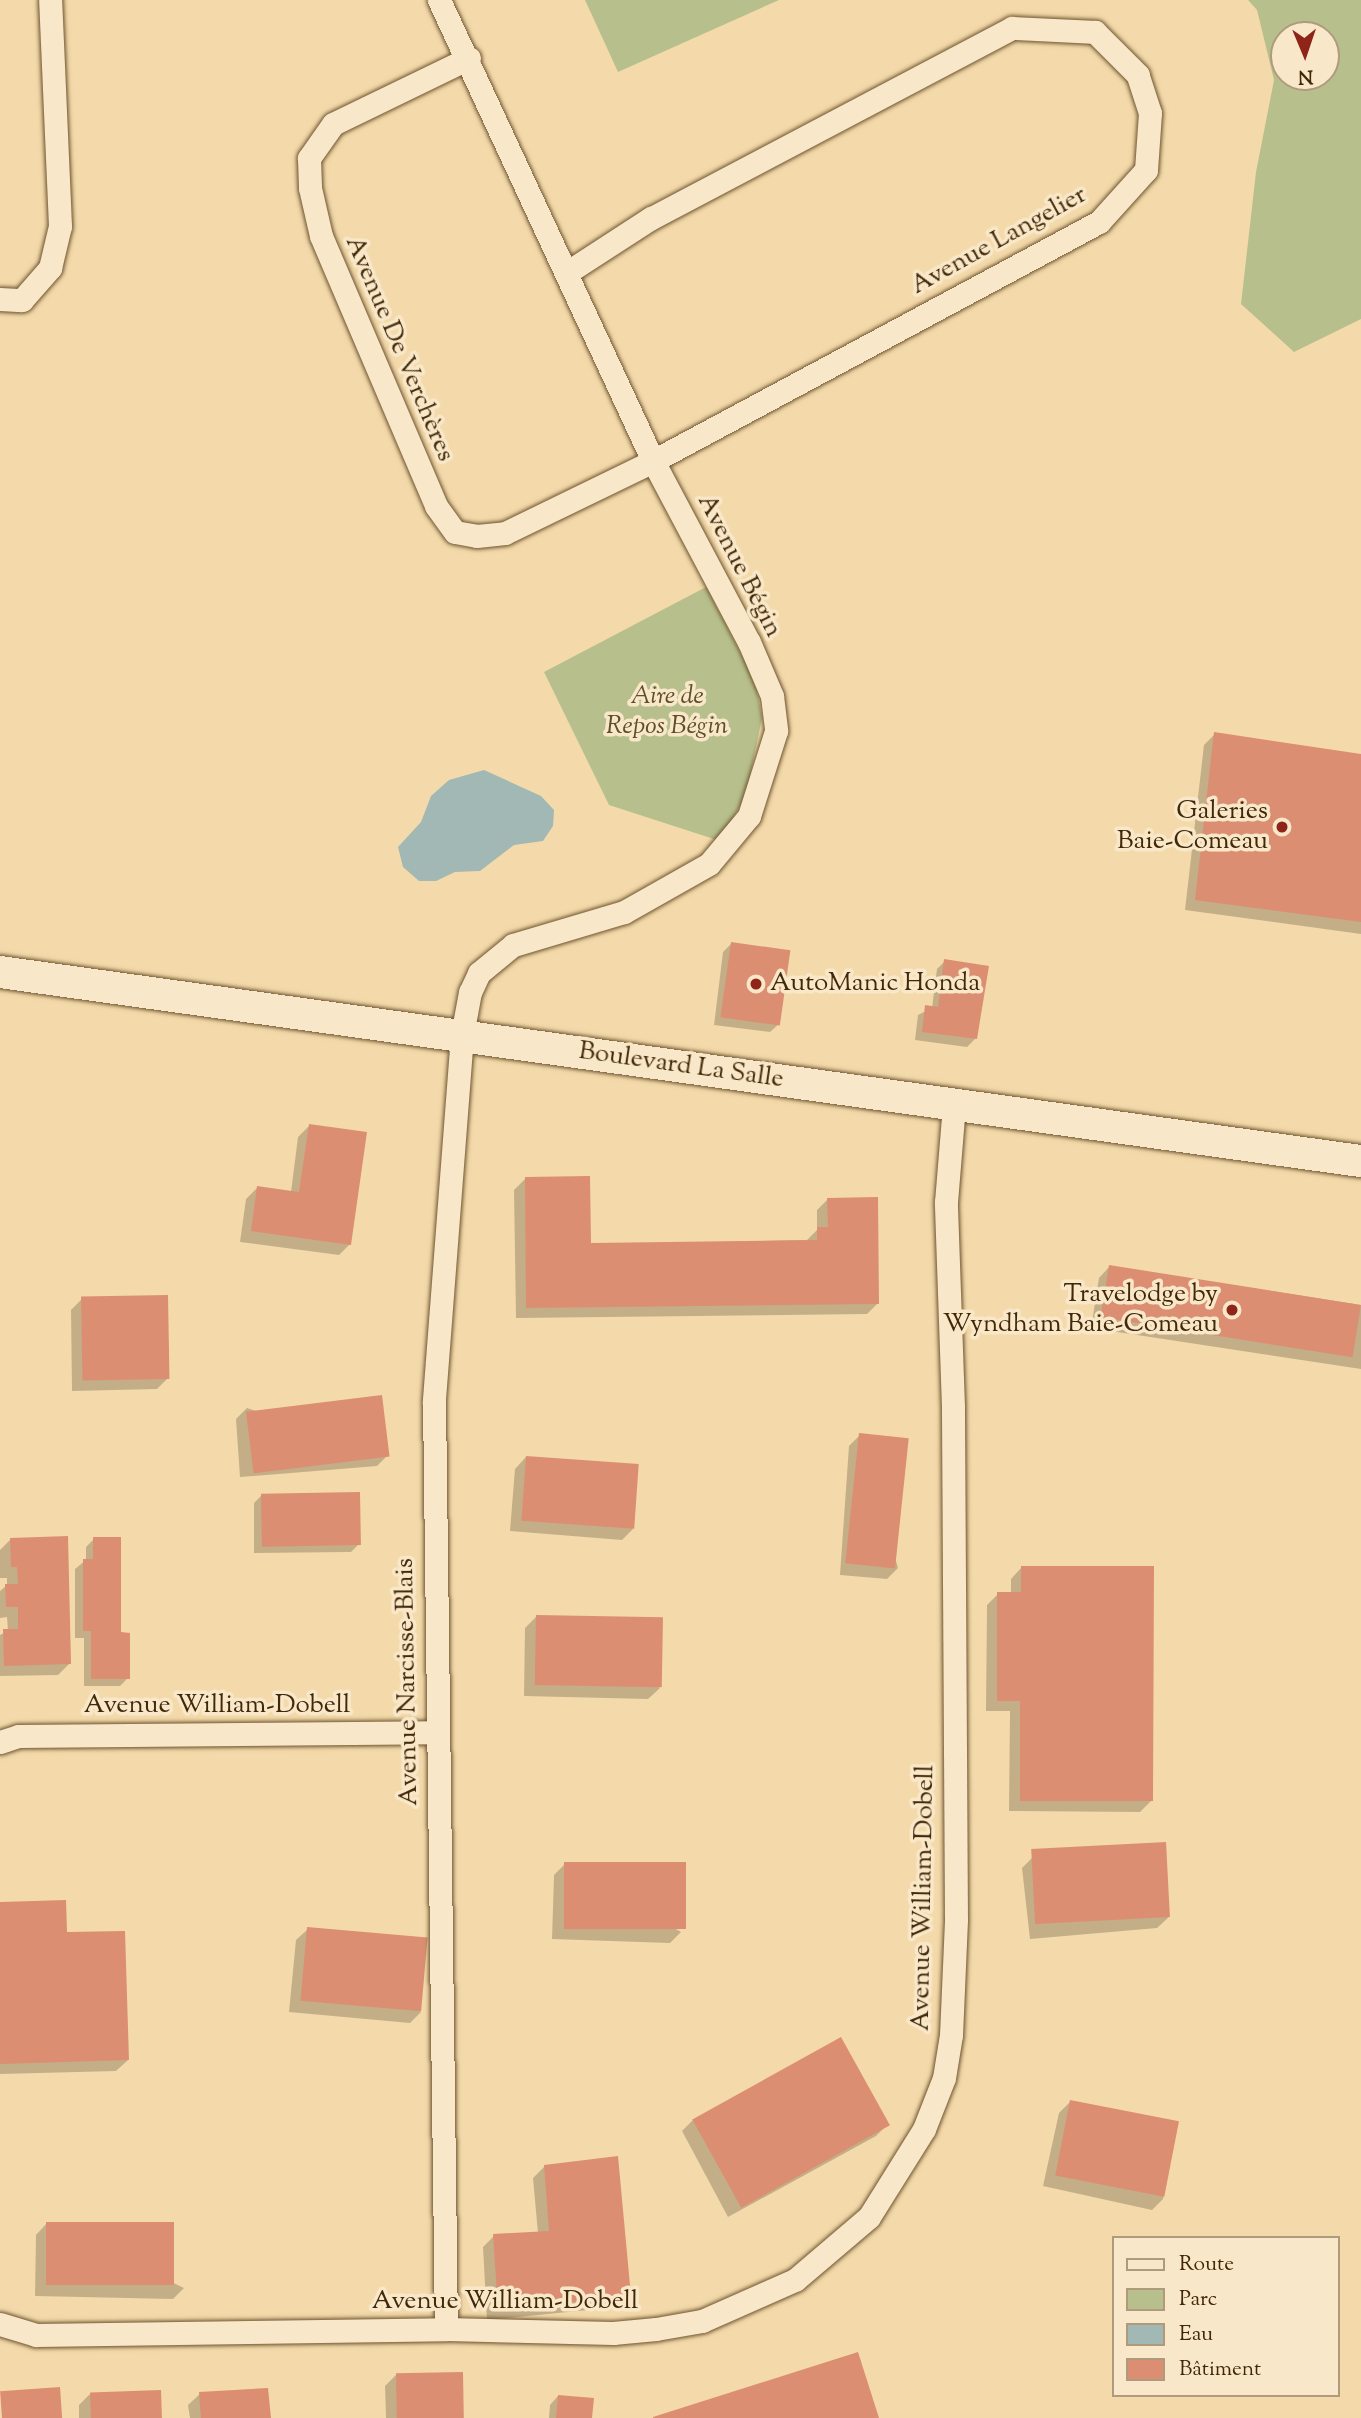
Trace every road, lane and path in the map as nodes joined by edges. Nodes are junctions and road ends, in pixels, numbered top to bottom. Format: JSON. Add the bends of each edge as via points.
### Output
{"nodes":[{"id":1,"x":50,"y":0,"type":"edge"},
{"id":2,"x":439,"y":0,"type":"edge"},
{"id":3,"x":469,"y":58,"type":"junction"},
{"id":4,"x":568,"y":272,"type":"junction"},
{"id":5,"x":0,"y":299,"type":"edge"},
{"id":6,"x":653,"y":461,"type":"junction"},
{"id":7,"x":0,"y":972,"type":"edge"},
{"id":8,"x":462,"y":1035,"type":"junction"},
{"id":9,"x":954,"y":1104,"type":"junction"},
{"id":10,"x":1361,"y":1161,"type":"edge"},
{"id":11,"x":436,"y":1732,"type":"junction"},
{"id":12,"x":0,"y":1742,"type":"edge"},
{"id":13,"x":0,"y":2324,"type":"edge"},
{"id":14,"x":446,"y":2329,"type":"junction"}],
"edges":[{"from":1,"to":5,"type":"street","via":[[60,226],[50,268],[22,300]]},
{"from":2,"to":3,"type":"street","name":"Avenue Bégin"},
{"from":3,"to":4,"type":"street","name":"Avenue Bégin"},
{"from":3,"to":6,"type":"street","name":"Avenue De Verchères","via":[[333,124],[309,158],[310,188],[321,236],[436,506],[455,531],[477,536],[505,533]]},
{"from":4,"to":6,"type":"street","name":"Avenue Bégin"},
{"from":4,"to":6,"type":"street","name":"Avenue Langelier","via":[[651,218],[1012,28],[1095,32],[1138,75],[1150,113],[1146,170],[1099,222]]},
{"from":6,"to":8,"type":"street","name":"Avenue Bégin","via":[[749,642],[772,696],[776,731],[764,778],[749,816],[730,842],[693,877],[624,912],[513,945],[479,973],[470,992]]},
{"from":7,"to":8,"type":"street","name":"Boulevard La Salle"},
{"from":8,"to":9,"type":"street","name":"Boulevard La Salle"},
{"from":8,"to":11,"type":"street","name":"Avenue Narcisse-Blais","via":[[434,1401]]},
{"from":9,"to":10,"type":"street","name":"Boulevard La Salle"},
{"from":9,"to":14,"type":"street","name":"Avenue William-Dobell","via":[[946,1202],[953,1407],[957,1919],[951,2035],[944,2078],[924,2129],[869,2217],[795,2280],[752,2302],[702,2321],[613,2333]]},
{"from":11,"to":12,"type":"street","name":"Avenue William-Dobell","via":[[18,1736]]},
{"from":11,"to":14,"type":"street","name":"Avenue Narcisse-Blais"},
{"from":13,"to":14,"type":"street","name":"Avenue William-Dobell","via":[[36,2335]]}]}
